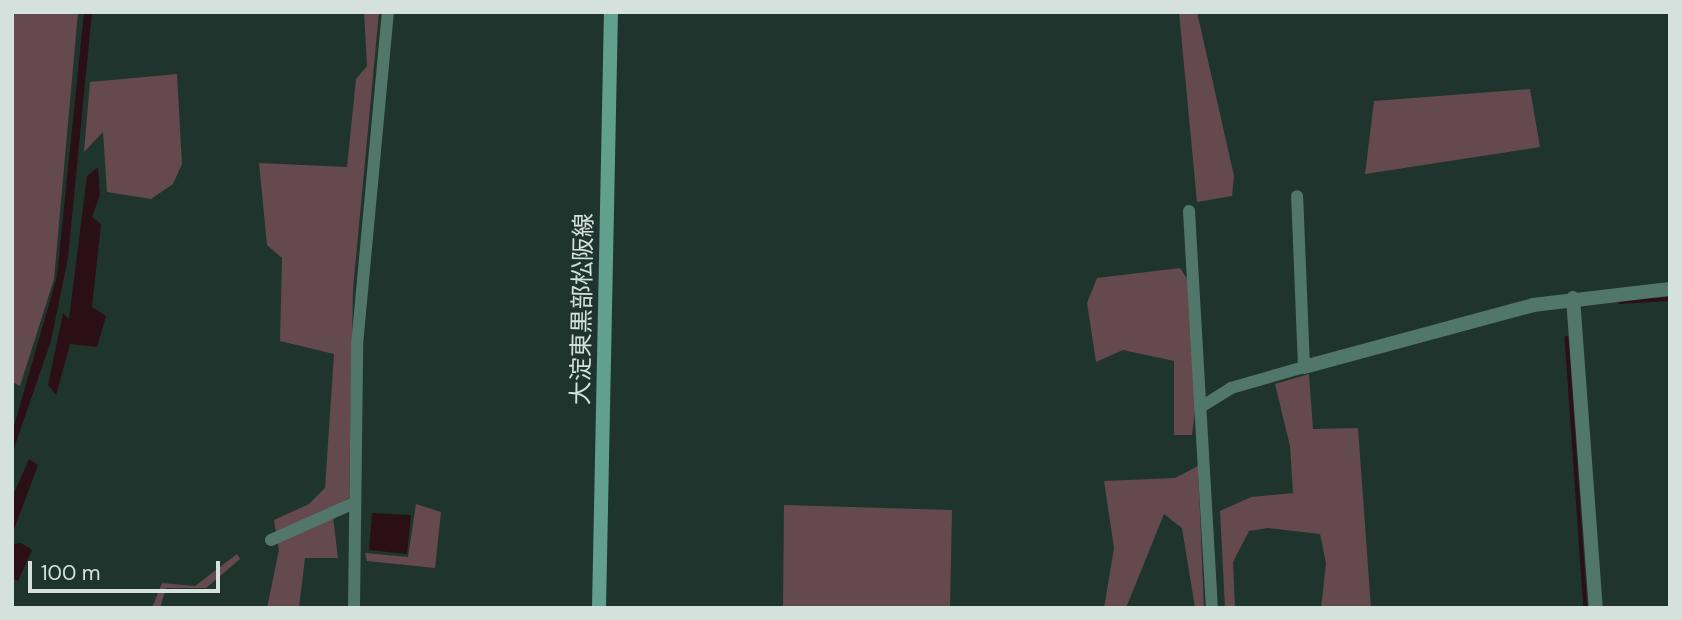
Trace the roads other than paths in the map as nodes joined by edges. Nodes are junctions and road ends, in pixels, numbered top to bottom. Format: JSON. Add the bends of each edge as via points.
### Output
{"nodes":[{"id":1,"x":388,"y":12,"type":"edge"},
{"id":2,"x":611,"y":12,"type":"edge"},
{"id":3,"x":1297,"y":196,"type":"dead end"},
{"id":4,"x":1189,"y":211,"type":"dead end"},
{"id":5,"x":1670,"y":289,"type":"edge"},
{"id":6,"x":1573,"y":298,"type":"junction"},
{"id":7,"x":1304,"y":367,"type":"junction"},
{"id":8,"x":1204,"y":405,"type":"junction"},
{"id":9,"x":354,"y":503,"type":"junction"},
{"id":10,"x":271,"y":540,"type":"dead end"},
{"id":11,"x":354,"y":608,"type":"edge"},
{"id":12,"x":599,"y":608,"type":"edge"},
{"id":13,"x":1212,"y":608,"type":"edge"},
{"id":14,"x":1596,"y":608,"type":"edge"}],
"edges":[{"from":1,"to":9,"type":"street","via":[[365,211]]},
{"from":2,"to":12,"type":"main road","name":"大淀東黒部松阪線"},
{"from":3,"to":7,"type":"street"},
{"from":4,"to":8,"type":"street"},
{"from":5,"to":6,"type":"street"},
{"from":6,"to":7,"type":"street"},
{"from":6,"to":14,"type":"street"},
{"from":7,"to":8,"type":"street","via":[[1231,388]]},
{"from":8,"to":13,"type":"street"},
{"from":9,"to":10,"type":"street"},
{"from":9,"to":11,"type":"street"}]}
